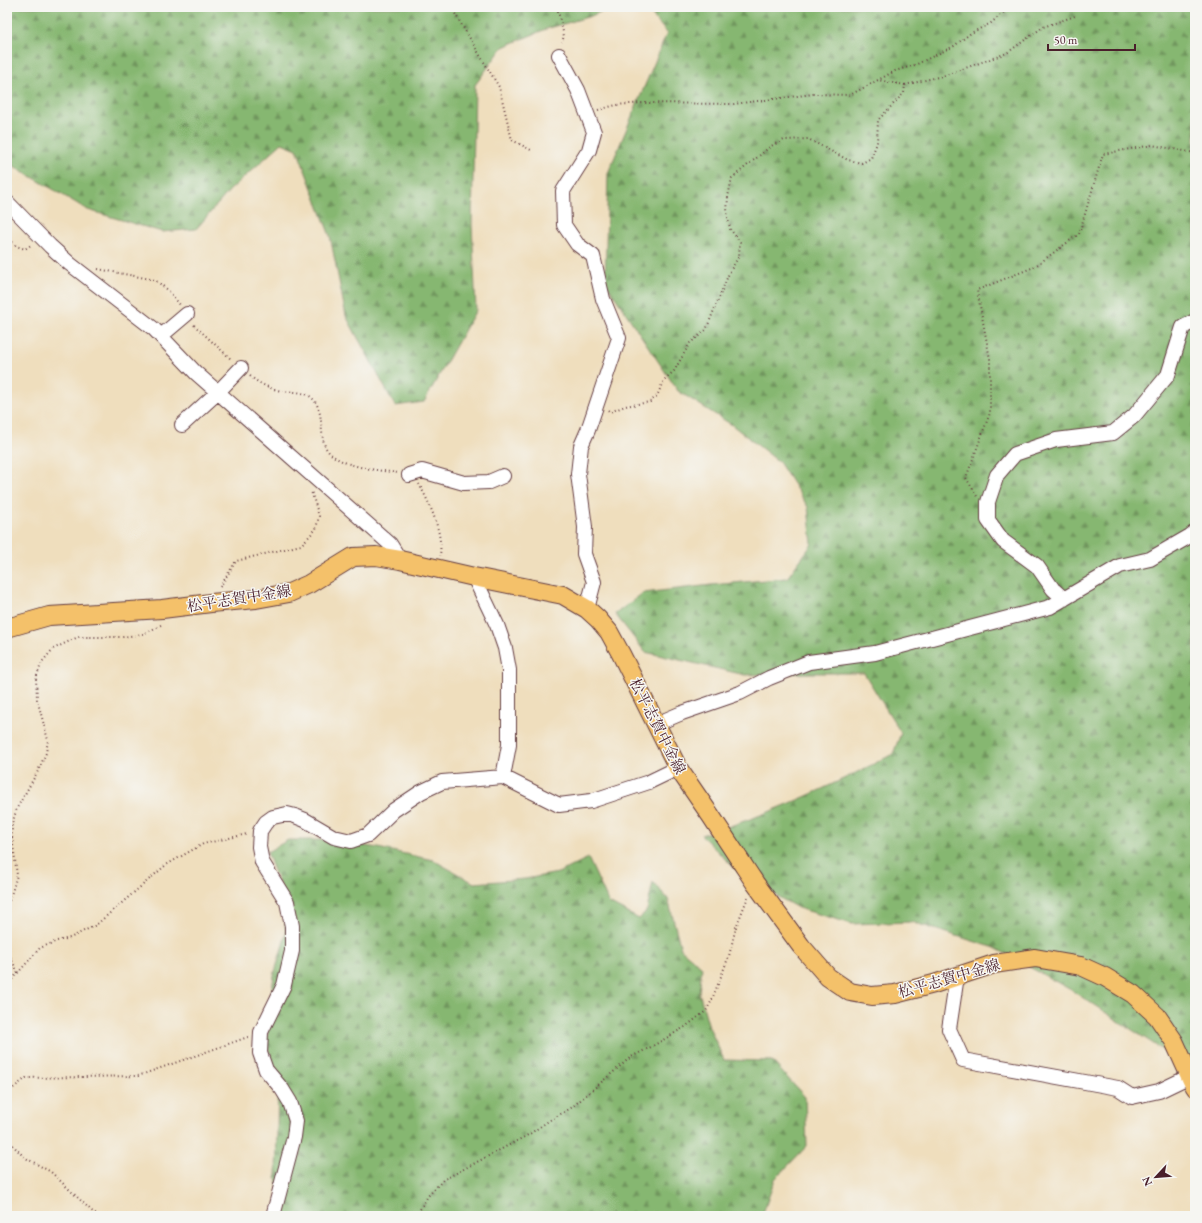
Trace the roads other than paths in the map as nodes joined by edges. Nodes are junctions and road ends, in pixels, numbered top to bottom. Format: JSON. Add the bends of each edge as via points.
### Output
{"nodes":[{"id":1,"x":559,"y":55,"type":"road end"},
{"id":2,"x":7,"y":202,"type":"edge"},
{"id":3,"x":187,"y":314,"type":"road end"},
{"id":4,"x":1195,"y":321,"type":"edge"},
{"id":5,"x":161,"y":336,"type":"junction"},
{"id":6,"x":241,"y":368,"type":"road end"},
{"id":7,"x":218,"y":392,"type":"junction"},
{"id":8,"x":182,"y":425,"type":"dead end"},
{"id":9,"x":409,"y":474,"type":"road end"},
{"id":10,"x":504,"y":476,"type":"dead end"},
{"id":11,"x":1195,"y":532,"type":"edge"},
{"id":12,"x":400,"y":560,"type":"junction"},
{"id":13,"x":474,"y":577,"type":"junction"},
{"id":14,"x":1064,"y":599,"type":"junction"},
{"id":15,"x":587,"y":609,"type":"junction"},
{"id":16,"x":7,"y":628,"type":"edge"},
{"id":17,"x":656,"y":724,"type":"junction"},
{"id":18,"x":678,"y":768,"type":"junction"},
{"id":19,"x":503,"y":777,"type":"junction"},
{"id":20,"x":957,"y":976,"type":"junction"},
{"id":21,"x":1193,"y":1082,"type":"edge"},
{"id":22,"x":273,"y":1216,"type":"edge"}],
"edges":[{"from":1,"to":15,"type":"street","via":[[578,90],[594,132],[589,150],[563,191],[564,225],[577,244],[593,256],[603,300],[619,338],[581,446],[578,474],[585,527],[584,554],[594,582]]},
{"from":2,"to":5,"type":"street","via":[[70,264]]},
{"from":3,"to":5,"type":"street"},
{"from":4,"to":14,"type":"street","via":[[1183,327],[1168,375],[1134,416],[1113,433],[1056,440],[1015,454],[997,475],[988,502],[988,520],[1003,541],[1037,566],[1053,589]]},
{"from":5,"to":7,"type":"street"},
{"from":6,"to":7,"type":"street"},
{"from":7,"to":8,"type":"street"},
{"from":7,"to":12,"type":"street","via":[[390,544]]},
{"from":9,"to":10,"type":"street","via":[[422,471],[464,482],[489,482]]},
{"from":11,"to":14,"type":"street","via":[[1150,559],[1120,566]]},
{"from":12,"to":13,"type":"main road","name":"松平志賀中金線"},
{"from":12,"to":16,"type":"main road","name":"松平志賀中金線","via":[[376,556],[353,557],[289,593],[256,599],[162,609],[50,616]]},
{"from":13,"to":15,"type":"main road","name":"松平志賀中金線","via":[[563,595]]},
{"from":13,"to":19,"type":"street","via":[[497,625],[509,670],[509,745]]},
{"from":14,"to":17,"type":"street","via":[[1050,607],[875,653],[809,662],[740,693]]},
{"from":15,"to":17,"type":"main road","name":"松平志賀中金線","via":[[609,632]]},
{"from":17,"to":18,"type":"main road","name":"松平志賀中金線"},
{"from":18,"to":19,"type":"street","via":[[649,782],[590,801],[559,805]]},
{"from":18,"to":20,"type":"main road","name":"松平志賀中金線","via":[[755,883],[805,951],[828,977],[850,992],[872,996],[895,994]]},
{"from":19,"to":22,"type":"street","via":[[442,782],[394,810],[368,835],[351,841],[334,837],[305,820],[287,814],[273,817],[260,831],[259,847],[262,862],[287,902],[292,933],[292,951],[284,985],[261,1032],[260,1052],[266,1070],[290,1102],[296,1121]]},
{"from":20,"to":21,"type":"main road","name":"松平志賀中金線","via":[[994,964],[1035,958],[1081,966],[1133,994],[1157,1016],[1174,1041]]},
{"from":20,"to":21,"type":"street","via":[[949,1029],[963,1060],[1118,1088],[1132,1098]]}]}
